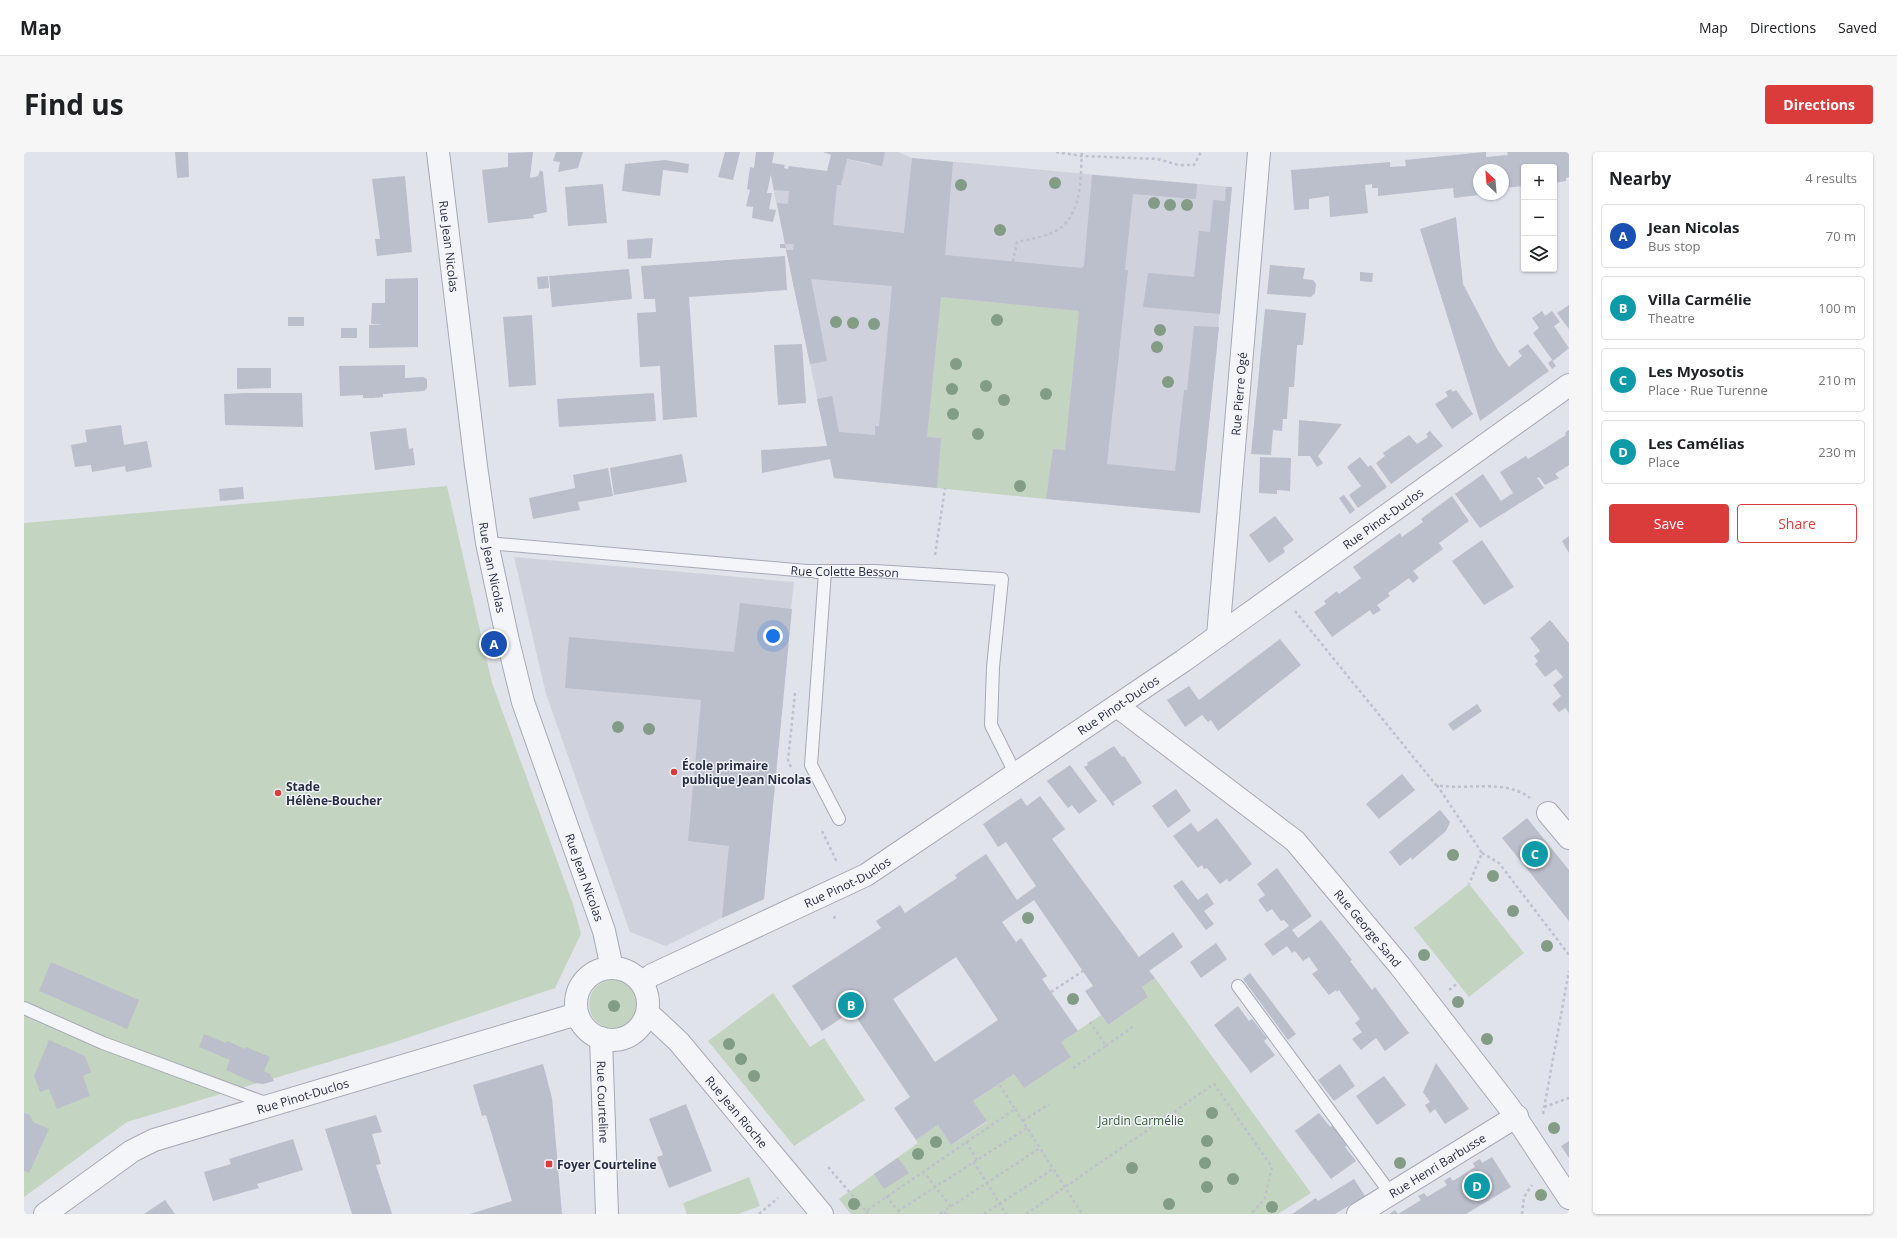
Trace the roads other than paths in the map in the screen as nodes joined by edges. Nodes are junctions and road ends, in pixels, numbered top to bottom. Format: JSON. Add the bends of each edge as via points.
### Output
{"nodes":[{"id":1,"x":438,"y":152,"type":"edge"},
{"id":2,"x":1259,"y":152,"type":"edge"},
{"id":3,"x":1569,"y":386,"type":"edge"},
{"id":4,"x":487,"y":543,"type":"junction"},
{"id":5,"x":807,"y":571,"type":"junction"},
{"id":6,"x":1218,"y":636,"type":"junction"},
{"id":7,"x":1117,"y":706,"type":"junction"},
{"id":8,"x":1016,"y":775,"type":"junction"},
{"id":9,"x":1548,"y":813,"type":"road end"},
{"id":10,"x":839,"y":819,"type":"dead end"},
{"id":11,"x":1569,"y":838,"type":"edge"},
{"id":12,"x":612,"y":968,"type":"junction"},
{"id":13,"x":642,"y":983,"type":"junction"},
{"id":14,"x":1238,"y":986,"type":"dead end"},
{"id":15,"x":24,"y":1008,"type":"edge"},
{"id":16,"x":648,"y":1013,"type":"junction"},
{"id":17,"x":577,"y":1014,"type":"junction"},
{"id":18,"x":600,"y":1038,"type":"junction"},
{"id":19,"x":272,"y":1106,"type":"junction"},
{"id":20,"x":1517,"y":1116,"type":"junction"},
{"id":21,"x":1391,"y":1194,"type":"junction"},
{"id":22,"x":1569,"y":1198,"type":"edge"},
{"id":23,"x":45,"y":1214,"type":"edge"},
{"id":24,"x":607,"y":1214,"type":"edge"},
{"id":25,"x":822,"y":1214,"type":"edge"},
{"id":26,"x":1358,"y":1214,"type":"edge"}],
"edges":[{"from":1,"to":4,"type":"street","name":"Rue Jean Nicolas"},
{"from":2,"to":6,"type":"street","name":"Rue Pierre Ogé"},
{"from":3,"to":6,"type":"street","name":"Rue Pinot-Duclos"},
{"from":4,"to":5,"type":"lane","name":"Rue Colette Besson"},
{"from":4,"to":12,"type":"street","name":"Rue Jean Nicolas","via":[[523,702],[604,931]]},
{"from":5,"to":8,"type":"lane","name":"Rue Colette Besson","via":[[876,571],[1002,579],[993,667],[991,725]]},
{"from":5,"to":10,"type":"lane","via":[[825,572],[811,765]]},
{"from":6,"to":7,"type":"street","name":"Rue Pinot-Duclos"},
{"from":7,"to":8,"type":"street","name":"Rue Pinot-Duclos"},
{"from":7,"to":20,"type":"street","name":"Rue George Sand","via":[[1295,841],[1400,966]]},
{"from":8,"to":13,"type":"street","name":"Rue Pinot-Duclos","via":[[866,875],[652,975]]},
{"from":9,"to":11,"type":"street"},
{"from":12,"to":13,"type":"street","via":[[630,972]]},
{"from":12,"to":17,"type":"street","via":[[594,972],[584,980],[578,990]]},
{"from":13,"to":16,"type":"street","via":[[649,1001]]},
{"from":14,"to":21,"type":"lane"},
{"from":15,"to":19,"type":"lane","via":[[103,1043]]},
{"from":16,"to":18,"type":"street","via":[[634,1033],[624,1039]]},
{"from":16,"to":25,"type":"street","name":"Rue Jean Rioche","via":[[679,1042]]},
{"from":17,"to":18,"type":"street","via":[[582,1025]]},
{"from":17,"to":19,"type":"street","name":"Rue Pinot-Duclos"},
{"from":18,"to":24,"type":"street","name":"Rue Courteline"},
{"from":19,"to":23,"type":"street","name":"Rue Pinot-Duclos","via":[[154,1140],[132,1151]]},
{"from":20,"to":21,"type":"street","name":"Rue Henri Barbusse"},
{"from":20,"to":22,"type":"street","name":"Rue George Sand"},
{"from":21,"to":26,"type":"street","name":"Rue Henri Barbusse"}]}
